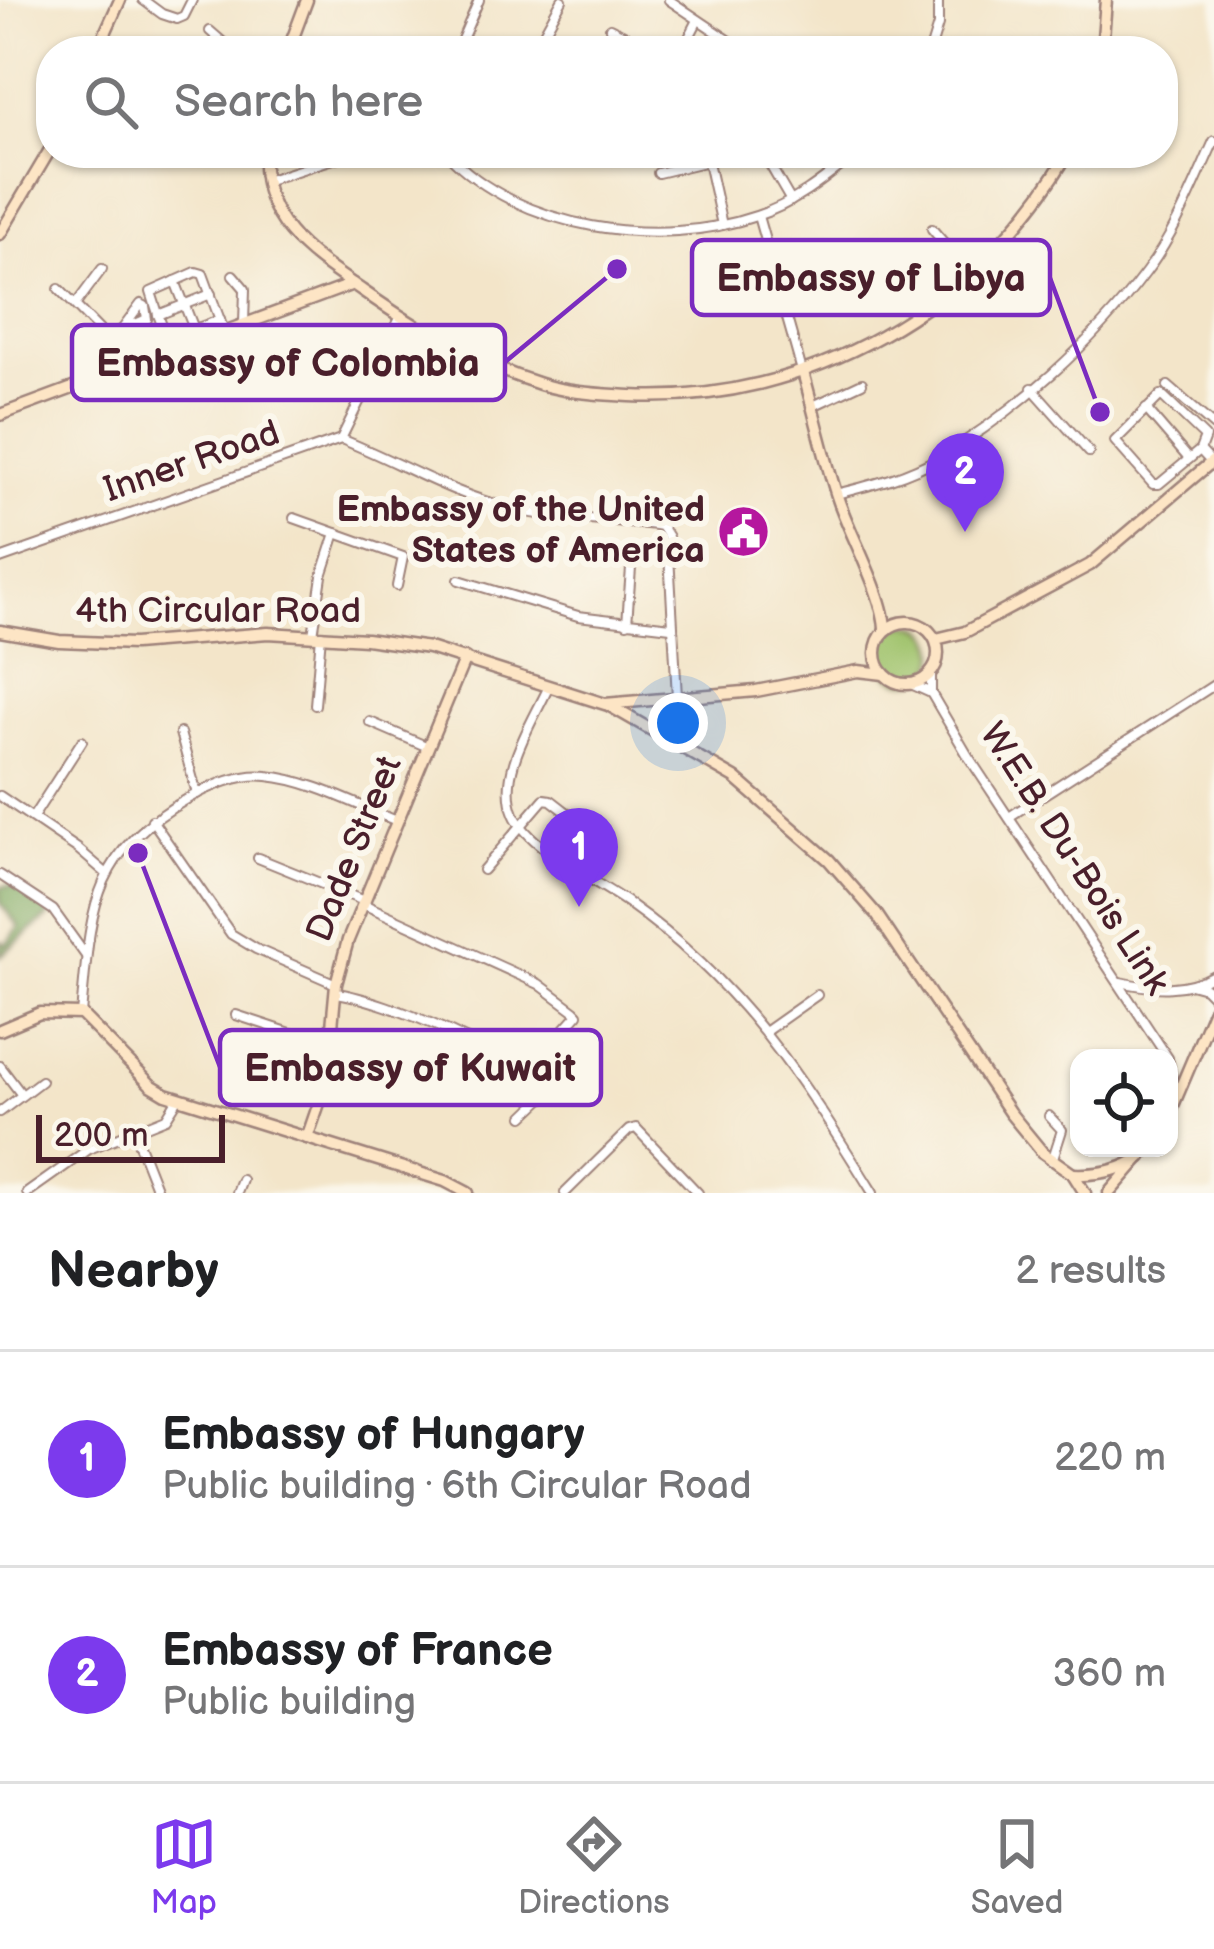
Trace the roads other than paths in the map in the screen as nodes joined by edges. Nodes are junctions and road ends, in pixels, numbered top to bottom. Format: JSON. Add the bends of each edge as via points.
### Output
{"nodes":[{"id":1,"x":120,"y":0,"type":"edge"},
{"id":2,"x":143,"y":0,"type":"edge"},
{"id":3,"x":192,"y":0,"type":"edge"},
{"id":4,"x":307,"y":0,"type":"edge"},
{"id":5,"x":479,"y":0,"type":"edge"},
{"id":6,"x":562,"y":0,"type":"edge"},
{"id":7,"x":669,"y":0,"type":"edge"},
{"id":8,"x":938,"y":0,"type":"edge"},
{"id":9,"x":1106,"y":0,"type":"edge"},
{"id":10,"x":698,"y":20,"type":"junction"},
{"id":11,"x":610,"y":28,"type":"dead end"},
{"id":12,"x":210,"y":31,"type":"dead end"},
{"id":13,"x":104,"y":36,"type":"edge"},
{"id":14,"x":216,"y":36,"type":"edge"},
{"id":15,"x":294,"y":36,"type":"edge"},
{"id":16,"x":463,"y":36,"type":"edge"},
{"id":17,"x":542,"y":36,"type":"edge"},
{"id":18,"x":626,"y":36,"type":"edge"},
{"id":19,"x":690,"y":36,"type":"edge"},
{"id":20,"x":722,"y":36,"type":"edge"},
{"id":21,"x":935,"y":36,"type":"edge"},
{"id":22,"x":1103,"y":36,"type":"edge"},
{"id":23,"x":1214,"y":141,"type":"edge"},
{"id":24,"x":39,"y":168,"type":"edge"},
{"id":25,"x":264,"y":168,"type":"edge"},
{"id":26,"x":305,"y":168,"type":"edge"},
{"id":27,"x":468,"y":168,"type":"edge"},
{"id":28,"x":681,"y":168,"type":"edge"},
{"id":29,"x":709,"y":168,"type":"edge"},
{"id":30,"x":772,"y":168,"type":"edge"},
{"id":31,"x":836,"y":168,"type":"edge"},
{"id":32,"x":1058,"y":168,"type":"edge"},
{"id":33,"x":658,"y":173,"type":"dead end"},
{"id":34,"x":264,"y":181,"type":"junction"},
{"id":35,"x":791,"y":201,"type":"junction"},
{"id":36,"x":758,"y":216,"type":"junction"},
{"id":37,"x":722,"y":226,"type":"junction"},
{"id":38,"x":932,"y":229,"type":"dead end"},
{"id":39,"x":0,"y":234,"type":"edge"},
{"id":40,"x":874,"y":262,"type":"dead end"},
{"id":41,"x":327,"y":266,"type":"junction"},
{"id":42,"x":102,"y":269,"type":"dead end"},
{"id":43,"x":970,"y":273,"type":"junction"},
{"id":44,"x":233,"y":275,"type":"dead end"},
{"id":45,"x":175,"y":281,"type":"junction"},
{"id":46,"x":353,"y":284,"type":"junction"},
{"id":47,"x":59,"y":289,"type":"dead end"},
{"id":48,"x":211,"y":295,"type":"junction"},
{"id":49,"x":316,"y":301,"type":"junction"},
{"id":50,"x":76,"y":304,"type":"junction"},
{"id":51,"x":185,"y":304,"type":"junction"},
{"id":52,"x":915,"y":314,"type":"junction"},
{"id":53,"x":158,"y":315,"type":"junction"},
{"id":54,"x":400,"y":316,"type":"junction"},
{"id":55,"x":244,"y":324,"type":"junction"},
{"id":56,"x":222,"y":325,"type":"junction"},
{"id":57,"x":194,"y":329,"type":"junction"},
{"id":58,"x":122,"y":331,"type":"dead end"},
{"id":59,"x":106,"y":337,"type":"junction"},
{"id":60,"x":168,"y":345,"type":"junction"},
{"id":61,"x":125,"y":366,"type":"junction"},
{"id":62,"x":803,"y":372,"type":"junction"},
{"id":63,"x":862,"y":382,"type":"dead end"},
{"id":64,"x":1168,"y":386,"type":"dead end"},
{"id":65,"x":1032,"y":388,"type":"junction"},
{"id":66,"x":813,"y":406,"type":"junction"},
{"id":67,"x":1146,"y":410,"type":"junction"},
{"id":68,"x":0,"y":415,"type":"edge"},
{"id":69,"x":1214,"y":425,"type":"edge"},
{"id":70,"x":341,"y":439,"type":"junction"},
{"id":71,"x":1199,"y":450,"type":"junction"},
{"id":72,"x":1089,"y":452,"type":"dead end"},
{"id":73,"x":1189,"y":459,"type":"junction"},
{"id":74,"x":1213,"y":462,"type":"edge"},
{"id":75,"x":1197,"y":478,"type":"junction"},
{"id":76,"x":1214,"y":482,"type":"edge"},
{"id":77,"x":836,"y":494,"type":"junction"},
{"id":78,"x":294,"y":518,"type":"dead end"},
{"id":79,"x":336,"y":533,"type":"junction"},
{"id":80,"x":0,"y":559,"type":"edge"},
{"id":81,"x":631,"y":568,"type":"dead end"},
{"id":82,"x":459,"y":580,"type":"dead end"},
{"id":83,"x":397,"y":586,"type":"dead end"},
{"id":84,"x":885,"y":610,"type":"junction"},
{"id":85,"x":903,"y":622,"type":"junction"},
{"id":86,"x":627,"y":623,"type":"junction"},
{"id":87,"x":671,"y":627,"type":"junction"},
{"id":88,"x":885,"y":630,"type":"junction"},
{"id":89,"x":0,"y":632,"type":"edge"},
{"id":90,"x":965,"y":632,"type":"junction"},
{"id":91,"x":317,"y":635,"type":"junction"},
{"id":92,"x":935,"y":639,"type":"junction"},
{"id":93,"x":876,"y":657,"type":"junction"},
{"id":94,"x":465,"y":658,"type":"junction"},
{"id":95,"x":938,"y":658,"type":"junction"},
{"id":96,"x":858,"y":671,"type":"junction"},
{"id":97,"x":931,"y":673,"type":"junction"},
{"id":98,"x":884,"y":674,"type":"junction"},
{"id":99,"x":550,"y":684,"type":"junction"},
{"id":100,"x":911,"y":684,"type":"junction"},
{"id":101,"x":1214,"y":685,"type":"edge"},
{"id":102,"x":931,"y":693,"type":"junction"},
{"id":103,"x":677,"y":697,"type":"junction"},
{"id":104,"x":605,"y":704,"type":"junction"},
{"id":105,"x":315,"y":705,"type":"dead end"},
{"id":106,"x":370,"y":722,"type":"dead end"},
{"id":107,"x":180,"y":733,"type":"dead end"},
{"id":108,"x":82,"y":741,"type":"dead end"},
{"id":109,"x":428,"y":747,"type":"junction"},
{"id":110,"x":196,"y":794,"type":"junction"},
{"id":111,"x":0,"y":796,"type":"edge"},
{"id":112,"x":1010,"y":817,"type":"junction"},
{"id":113,"x":33,"y":818,"type":"junction"},
{"id":114,"x":152,"y":820,"type":"junction"},
{"id":115,"x":397,"y":821,"type":"junction"},
{"id":116,"x":520,"y":825,"type":"junction"},
{"id":117,"x":595,"y":834,"type":"dead end"},
{"id":118,"x":258,"y":858,"type":"dead end"},
{"id":119,"x":483,"y":870,"type":"dead end"},
{"id":120,"x":107,"y":874,"type":"junction"},
{"id":121,"x":0,"y":875,"type":"edge"},
{"id":122,"x":364,"y":902,"type":"junction"},
{"id":123,"x":87,"y":958,"type":"junction"},
{"id":124,"x":1214,"y":975,"type":"edge"},
{"id":125,"x":1119,"y":982,"type":"junction"},
{"id":126,"x":1192,"y":985,"type":"junction"},
{"id":127,"x":336,"y":988,"type":"junction"},
{"id":128,"x":817,"y":995,"type":"dead end"},
{"id":129,"x":1214,"y":998,"type":"edge"},
{"id":130,"x":1214,"y":1009,"type":"edge"},
{"id":131,"x":81,"y":1014,"type":"junction"},
{"id":132,"x":236,"y":1015,"type":"dead end"},
{"id":133,"x":0,"y":1030,"type":"edge"},
{"id":134,"x":766,"y":1031,"type":"junction"},
{"id":135,"x":332,"y":1047,"type":"junction"},
{"id":136,"x":1162,"y":1049,"type":"edge"},
{"id":137,"x":1178,"y":1062,"type":"edge"},
{"id":138,"x":1191,"y":1064,"type":"junction"},
{"id":139,"x":0,"y":1066,"type":"edge"},
{"id":140,"x":525,"y":1072,"type":"junction"},
{"id":141,"x":41,"y":1081,"type":"dead end"},
{"id":142,"x":1178,"y":1094,"type":"edge"},
{"id":143,"x":22,"y":1095,"type":"junction"},
{"id":144,"x":178,"y":1099,"type":"junction"},
{"id":145,"x":0,"y":1112,"type":"edge"},
{"id":146,"x":524,"y":1116,"type":"dead end"},
{"id":147,"x":1049,"y":1116,"type":"dead end"},
{"id":148,"x":134,"y":1132,"type":"junction"},
{"id":149,"x":308,"y":1138,"type":"junction"},
{"id":150,"x":1137,"y":1157,"type":"edge"},
{"id":151,"x":1141,"y":1157,"type":"edge"},
{"id":152,"x":1052,"y":1161,"type":"junction"},
{"id":153,"x":1073,"y":1174,"type":"junction"},
{"id":154,"x":242,"y":1180,"type":"dead end"},
{"id":155,"x":27,"y":1193,"type":"edge"},
{"id":156,"x":158,"y":1193,"type":"edge"},
{"id":157,"x":237,"y":1193,"type":"edge"},
{"id":158,"x":468,"y":1193,"type":"edge"},
{"id":159,"x":565,"y":1193,"type":"edge"},
{"id":160,"x":698,"y":1193,"type":"edge"},
{"id":161,"x":873,"y":1193,"type":"edge"},
{"id":162,"x":1084,"y":1193,"type":"edge"},
{"id":163,"x":1109,"y":1193,"type":"edge"}],
"edges":[{"from":1,"to":13,"type":"street"},
{"from":2,"to":3,"type":"street","via":[[177,19]]},
{"from":4,"to":15,"type":"street"},
{"from":5,"to":16,"type":"street"},
{"from":6,"to":17,"type":"street"},
{"from":7,"to":10,"type":"street"},
{"from":8,"to":21,"type":"street"},
{"from":9,"to":22,"type":"street"},
{"from":10,"to":19,"type":"street"},
{"from":10,"to":20,"type":"street"},
{"from":11,"to":18,"type":"street"},
{"from":12,"to":14,"type":"street"},
{"from":23,"to":65,"type":"street","via":[[1148,270]]},
{"from":24,"to":39,"type":"street"},
{"from":25,"to":34,"type":"street"},
{"from":26,"to":34,"type":"street"},
{"from":27,"to":37,"type":"street","via":[[568,222],[665,233]]},
{"from":28,"to":33,"type":"street"},
{"from":29,"to":37,"type":"street"},
{"from":30,"to":35,"type":"street"},
{"from":31,"to":35,"type":"street"},
{"from":32,"to":43,"type":"street","via":[[1018,226]]},
{"from":34,"to":41,"type":"street","via":[[276,218]]},
{"from":35,"to":36,"type":"street"},
{"from":36,"to":37,"type":"street"},
{"from":36,"to":62,"type":"street"},
{"from":38,"to":43,"type":"street"},
{"from":40,"to":52,"type":"street"},
{"from":41,"to":46,"type":"street"},
{"from":41,"to":49,"type":"street"},
{"from":42,"to":50,"type":"street"},
{"from":43,"to":52,"type":"street"},
{"from":44,"to":55,"type":"street","via":[[245,289]]},
{"from":45,"to":48,"type":"street","via":[[200,272]]},
{"from":45,"to":51,"type":"street"},
{"from":45,"to":53,"type":"street","via":[[151,292]]},
{"from":46,"to":49,"type":"street"},
{"from":46,"to":54,"type":"street"},
{"from":47,"to":50,"type":"street"},
{"from":48,"to":51,"type":"street"},
{"from":48,"to":56,"type":"street"},
{"from":49,"to":55,"type":"street"},
{"from":50,"to":59,"type":"street"},
{"from":51,"to":53,"type":"street"},
{"from":51,"to":57,"type":"street"},
{"from":52,"to":62,"type":"street"},
{"from":53,"to":60,"type":"street"},
{"from":54,"to":62,"type":"street","via":[[482,363],[597,394],[713,393]]},
{"from":54,"to":70,"type":"street"},
{"from":55,"to":56,"type":"street"},
{"from":56,"to":57,"type":"street"},
{"from":56,"to":60,"type":"street"},
{"from":57,"to":60,"type":"street"},
{"from":58,"to":59,"type":"street"},
{"from":59,"to":61,"type":"street"},
{"from":60,"to":61,"type":"street"},
{"from":61,"to":68,"type":"street"},
{"from":62,"to":66,"type":"street"},
{"from":63,"to":66,"type":"street"},
{"from":64,"to":69,"type":"street"},
{"from":65,"to":72,"type":"street"},
{"from":65,"to":77,"type":"street","via":[[938,458]]},
{"from":66,"to":77,"type":"street"},
{"from":67,"to":71,"type":"street","via":[[1163,396],[1205,437]]},
{"from":67,"to":73,"type":"street"},
{"from":67,"to":73,"type":"street","via":[[1116,443],[1153,484]]},
{"from":70,"to":80,"type":"street","name":"Inner Road"},
{"from":70,"to":87,"type":"street","via":[[508,508],[661,526]]},
{"from":71,"to":73,"type":"street"},
{"from":71,"to":74,"type":"street"},
{"from":74,"to":75,"type":"street"},
{"from":75,"to":76,"type":"street"},
{"from":75,"to":90,"type":"street","via":[[1090,565]]},
{"from":77,"to":84,"type":"street"},
{"from":78,"to":79,"type":"street"},
{"from":79,"to":83,"type":"street","via":[[403,557]]},
{"from":79,"to":91,"type":"street"},
{"from":81,"to":86,"type":"street"},
{"from":82,"to":86,"type":"street"},
{"from":84,"to":85,"type":"street"},
{"from":84,"to":88,"type":"street"},
{"from":85,"to":88,"type":"street"},
{"from":85,"to":92,"type":"street","via":[[922,625]]},
{"from":86,"to":87,"type":"street"},
{"from":87,"to":103,"type":"street"},
{"from":88,"to":93,"type":"street"},
{"from":89,"to":91,"type":"street","name":"4th Circular Road","via":[[134,644]]},
{"from":90,"to":92,"type":"street"},
{"from":90,"to":95,"type":"street"},
{"from":91,"to":94,"type":"street","name":"4th Circular Road"},
{"from":91,"to":105,"type":"street"},
{"from":92,"to":95,"type":"street"},
{"from":93,"to":96,"type":"street","name":"4th Circular Road"},
{"from":93,"to":98,"type":"street"},
{"from":94,"to":99,"type":"street","name":"4th Circular Road"},
{"from":94,"to":109,"type":"street","name":"Dade Street"},
{"from":95,"to":97,"type":"street"},
{"from":96,"to":98,"type":"street","name":"4th Circular Road"},
{"from":96,"to":103,"type":"street","name":"4th Circular Road"},
{"from":97,"to":100,"type":"street"},
{"from":97,"to":102,"type":"street"},
{"from":98,"to":100,"type":"street"},
{"from":99,"to":104,"type":"street","name":"4th Circular Road"},
{"from":99,"to":116,"type":"street","via":[[512,771],[509,795]]},
{"from":100,"to":102,"type":"street"},
{"from":101,"to":112,"type":"street"},
{"from":102,"to":112,"type":"street","name":"W.E.B. Du-Bois Link"},
{"from":103,"to":104,"type":"street","name":"4th Circular Road"},
{"from":104,"to":152,"type":"street","via":[[735,778],[830,860]]},
{"from":106,"to":109,"type":"street"},
{"from":107,"to":110,"type":"street"},
{"from":108,"to":113,"type":"street"},
{"from":109,"to":115,"type":"street","name":"Dade Street"},
{"from":110,"to":114,"type":"street"},
{"from":110,"to":115,"type":"street","via":[[240,778],[273,777]]},
{"from":111,"to":113,"type":"street"},
{"from":112,"to":125,"type":"street","name":"W.E.B. Du-Bois Link"},
{"from":113,"to":120,"type":"street"},
{"from":114,"to":120,"type":"street"},
{"from":114,"to":127,"type":"street","via":[[231,934]]},
{"from":115,"to":122,"type":"street","name":"Dade Street"},
{"from":116,"to":117,"type":"street","via":[[544,799]]},
{"from":116,"to":119,"type":"street"},
{"from":116,"to":134,"type":"street","via":[[671,934]]},
{"from":118,"to":122,"type":"street"},
{"from":120,"to":123,"type":"street"},
{"from":121,"to":123,"type":"street","via":[[53,910]]},
{"from":122,"to":127,"type":"street","name":"Dade Street"},
{"from":122,"to":140,"type":"street","via":[[539,984],[578,1014]]},
{"from":123,"to":131,"type":"street"},
{"from":124,"to":126,"type":"street"},
{"from":125,"to":126,"type":"street"},
{"from":125,"to":136,"type":"street","name":"W.E.B. Du-Bois Link"},
{"from":126,"to":129,"type":"street"},
{"from":127,"to":135,"type":"street","name":"Dade Street"},
{"from":127,"to":140,"type":"street"},
{"from":128,"to":134,"type":"street"},
{"from":130,"to":138,"type":"street"},
{"from":131,"to":133,"type":"street","via":[[40,1013]]},
{"from":131,"to":144,"type":"street","via":[[151,1084]]},
{"from":132,"to":135,"type":"street"},
{"from":134,"to":161,"type":"street"},
{"from":135,"to":149,"type":"street","name":"Dade Street"},
{"from":137,"to":138,"type":"street"},
{"from":138,"to":142,"type":"street"},
{"from":139,"to":143,"type":"street"},
{"from":140,"to":146,"type":"street","via":[[546,1095]]},
{"from":141,"to":143,"type":"street"},
{"from":143,"to":145,"type":"street"},
{"from":144,"to":148,"type":"street","via":[[166,1118]]},
{"from":144,"to":149,"type":"street"},
{"from":147,"to":152,"type":"street","via":[[1062,1130]]},
{"from":148,"to":155,"type":"street","via":[[89,1149]]},
{"from":148,"to":156,"type":"street"},
{"from":149,"to":158,"type":"street"},
{"from":150,"to":153,"type":"street","via":[[1120,1168]]},
{"from":151,"to":163,"type":"street"},
{"from":152,"to":153,"type":"street"},
{"from":153,"to":162,"type":"street"},
{"from":154,"to":157,"type":"street"},
{"from":159,"to":160,"type":"street","via":[[636,1128]]}]}
